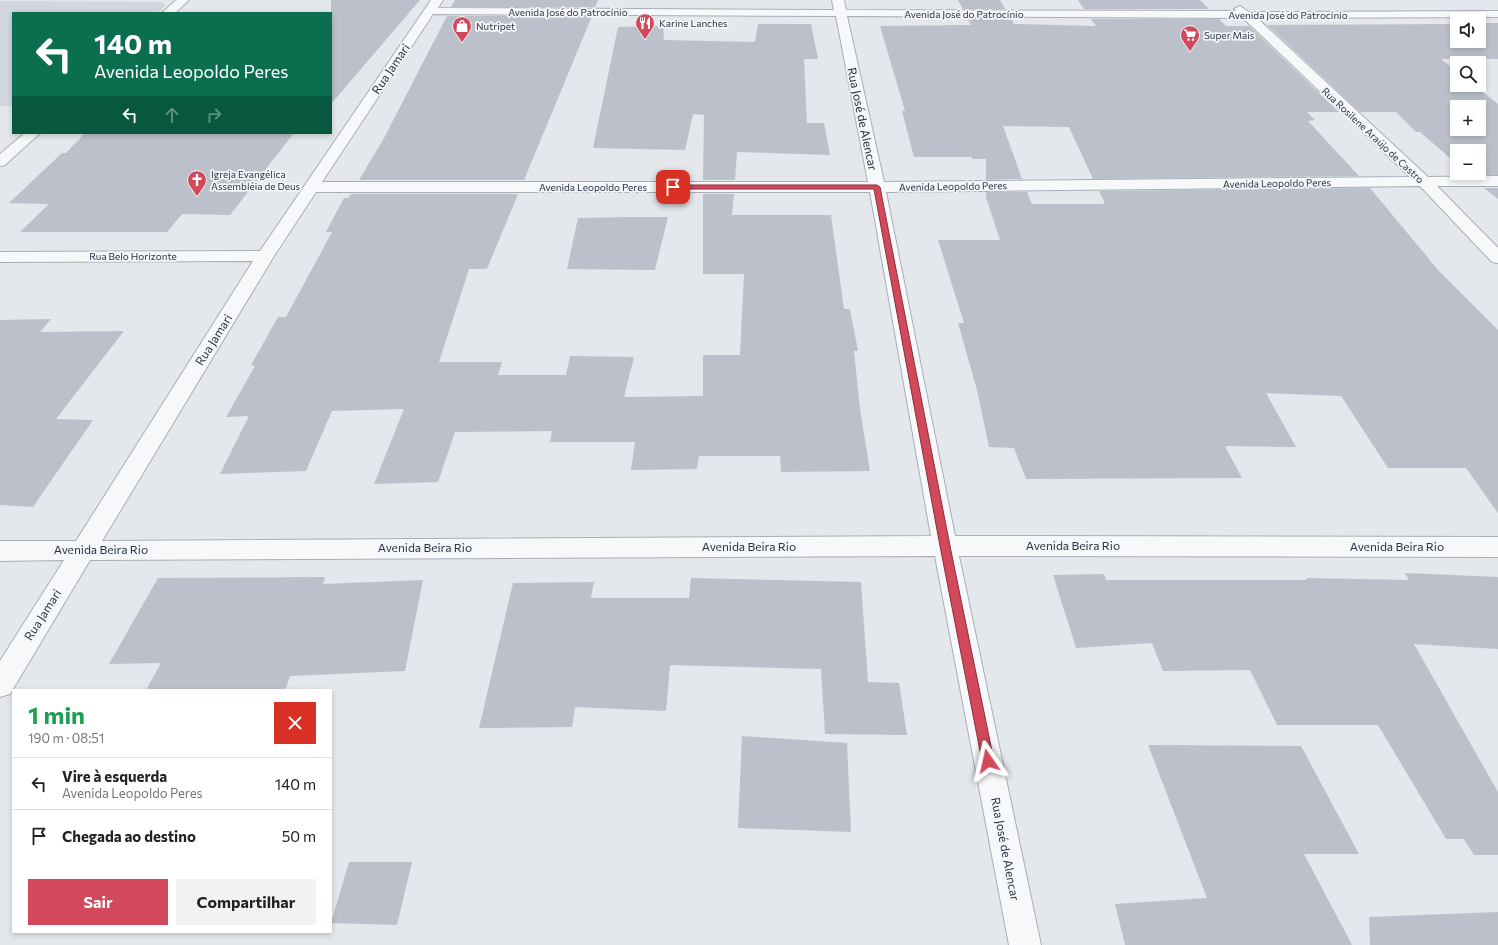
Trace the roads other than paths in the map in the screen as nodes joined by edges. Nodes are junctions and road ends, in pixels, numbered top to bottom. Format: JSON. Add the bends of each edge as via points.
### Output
{"nodes":[{"id":1,"x":183,"y":0,"type":"edge"},
{"id":2,"x":1231,"y":0,"type":"edge"},
{"id":3,"x":433,"y":6,"type":"edge"},
{"id":4,"x":839,"y":6,"type":"edge"},
{"id":5,"x":169,"y":12,"type":"edge"},
{"id":6,"x":1498,"y":14,"type":"edge"},
{"id":7,"x":1246,"y":15,"type":"junction"},
{"id":8,"x":32,"y":134,"type":"edge"},
{"id":9,"x":0,"y":162,"type":"edge"},
{"id":10,"x":1423,"y":181,"type":"junction"},
{"id":11,"x":1498,"y":181,"type":"edge"},
{"id":12,"x":313,"y":187,"type":"junction"},
{"id":13,"x":877,"y":187,"type":"junction"},
{"id":14,"x":265,"y":256,"type":"junction"},
{"id":15,"x":0,"y":257,"type":"edge"},
{"id":16,"x":1498,"y":258,"type":"edge"},
{"id":17,"x":945,"y":546,"type":"junction"},
{"id":18,"x":1498,"y":548,"type":"edge"},
{"id":19,"x":84,"y":549,"type":"junction"},
{"id":20,"x":0,"y":551,"type":"edge"},
{"id":21,"x":0,"y":685,"type":"edge"},
{"id":22,"x":1025,"y":945,"type":"edge"}],
"edges":[{"from":1,"to":5,"type":"street"},
{"from":2,"to":7,"type":"street","name":"Rua Rosilene Araújo de Castro"},
{"from":3,"to":4,"type":"street","name":"Avenida José do Patrocínio"},
{"from":3,"to":12,"type":"street","name":"Rua Jamari"},
{"from":4,"to":7,"type":"street","name":"Avenida José do Patrocínio"},
{"from":4,"to":13,"type":"street","name":"Rua José de Alencar"},
{"from":6,"to":7,"type":"street","name":"Avenida José do Patrocínio"},
{"from":7,"to":10,"type":"street","name":"Rua Rosilene Araújo de Castro"},
{"from":8,"to":9,"type":"street"},
{"from":10,"to":11,"type":"street","name":"Avenida Leopoldo Peres"},
{"from":10,"to":13,"type":"street","name":"Avenida Leopoldo Peres"},
{"from":10,"to":16,"type":"street","name":"Rua Rosilene Araújo de Castro"},
{"from":12,"to":13,"type":"street","name":"Avenida Leopoldo Peres"},
{"from":12,"to":14,"type":"street","name":"Rua Jamari"},
{"from":13,"to":17,"type":"street","name":"Rua José de Alencar"},
{"from":14,"to":15,"type":"street","name":"Rua Belo Horizonte"},
{"from":14,"to":19,"type":"street","name":"Rua Jamari"},
{"from":17,"to":18,"type":"street","name":"Avenida Beira Rio"},
{"from":17,"to":19,"type":"street","name":"Avenida Beira Rio"},
{"from":17,"to":22,"type":"street","name":"Rua José de Alencar"},
{"from":19,"to":20,"type":"street","name":"Avenida Beira Rio"},
{"from":19,"to":21,"type":"street","name":"Rua Jamari"}]}
